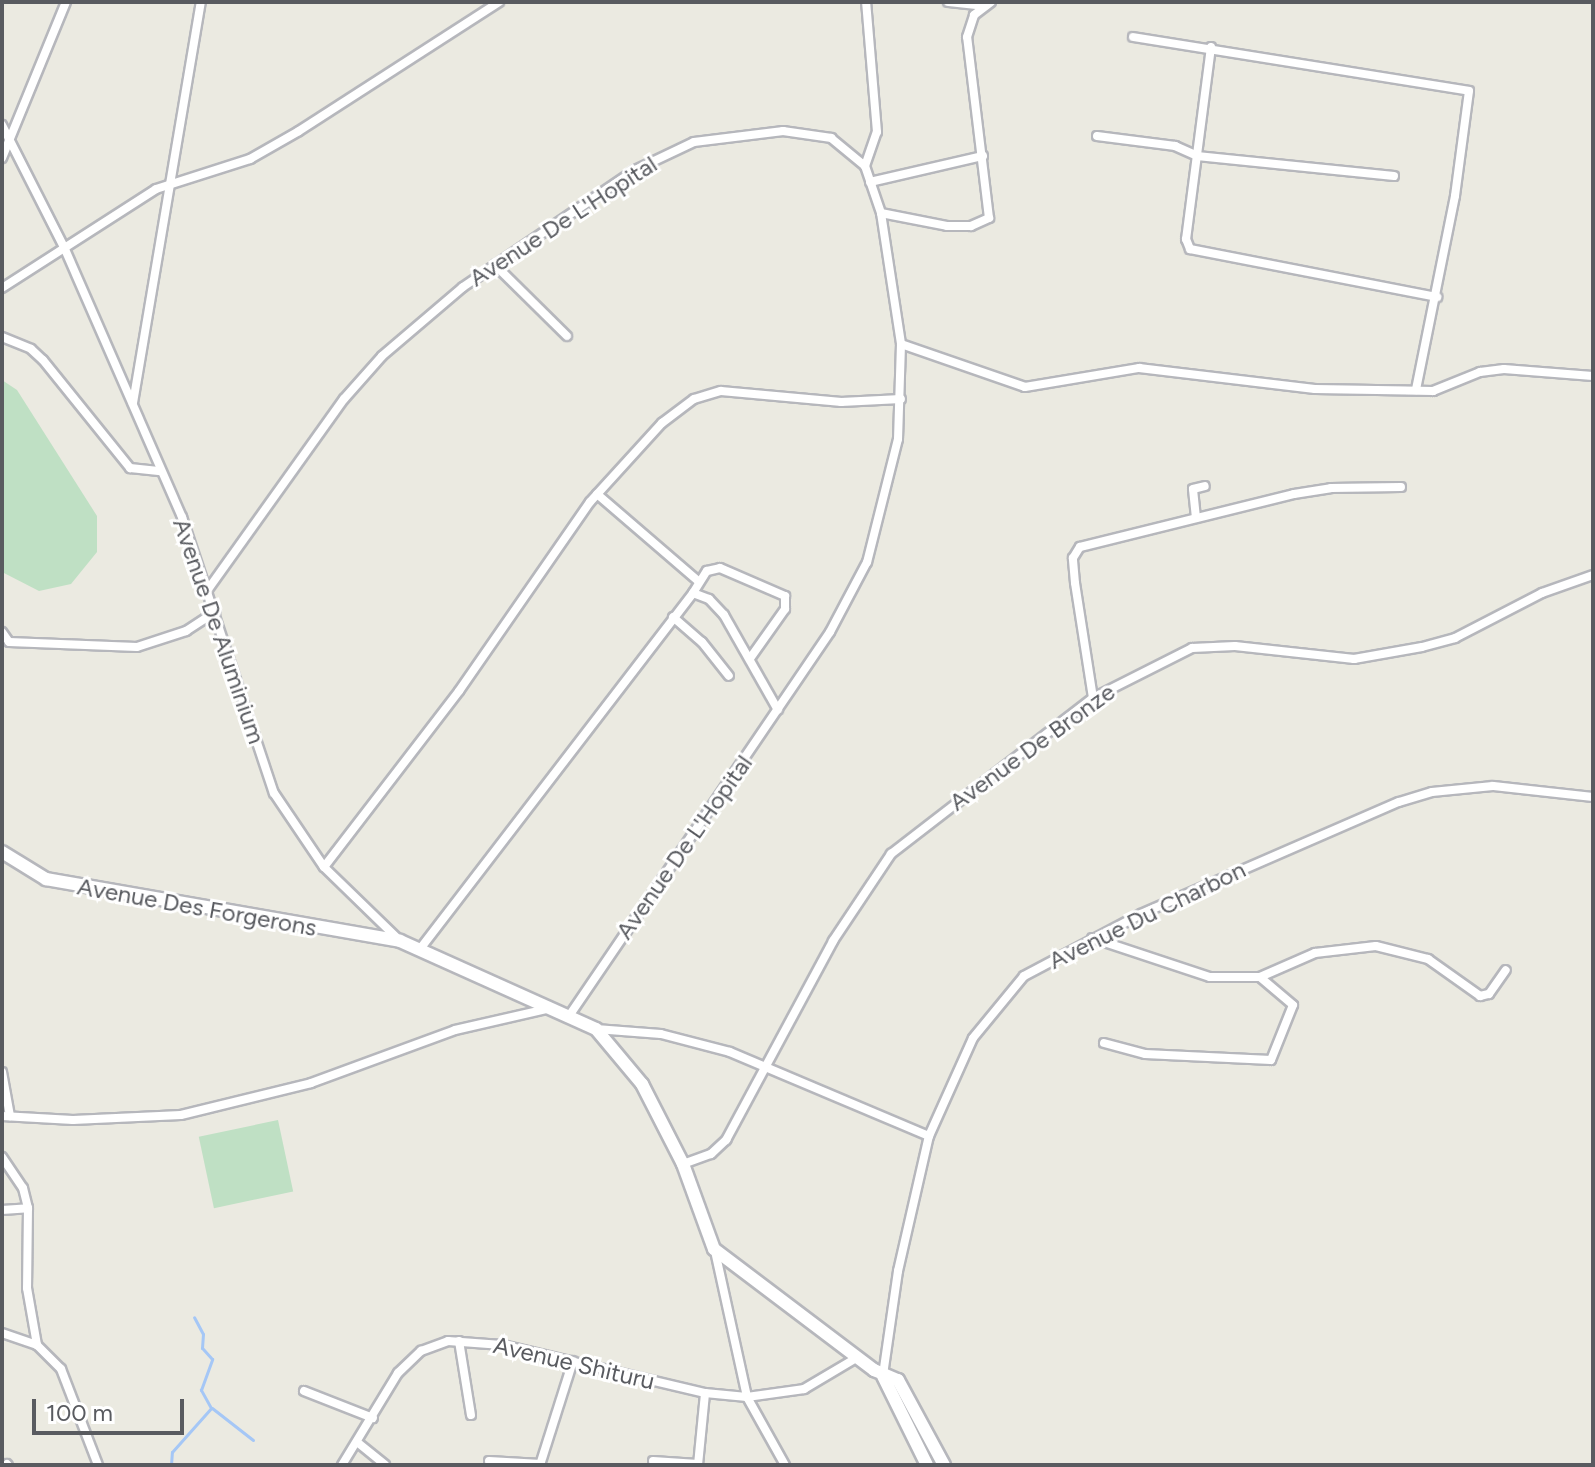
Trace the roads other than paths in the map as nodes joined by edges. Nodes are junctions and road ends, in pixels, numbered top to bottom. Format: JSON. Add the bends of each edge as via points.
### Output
{"nodes":[{"id":1,"x":66,"y":2,"type":"edge"},
{"id":2,"x":201,"y":2,"type":"edge"},
{"id":3,"x":499,"y":2,"type":"edge"},
{"id":4,"x":866,"y":2,"type":"edge"},
{"id":5,"x":948,"y":2,"type":"edge"},
{"id":6,"x":988,"y":4,"type":"edge"},
{"id":7,"x":1133,"y":37,"type":"dead end"},
{"id":8,"x":1211,"y":47,"type":"junction"},
{"id":9,"x":2,"y":125,"type":"edge"},
{"id":10,"x":1097,"y":136,"type":"dead end"},
{"id":11,"x":10,"y":142,"type":"junction"},
{"id":12,"x":983,"y":156,"type":"junction"},
{"id":13,"x":1197,"y":156,"type":"junction"},
{"id":14,"x":2,"y":158,"type":"edge"},
{"id":15,"x":865,"y":166,"type":"junction"},
{"id":16,"x":1394,"y":176,"type":"dead end"},
{"id":17,"x":174,"y":181,"type":"junction"},
{"id":18,"x":870,"y":182,"type":"junction"},
{"id":19,"x":881,"y":213,"type":"junction"},
{"id":20,"x":64,"y":247,"type":"junction"},
{"id":21,"x":495,"y":265,"type":"junction"},
{"id":22,"x":2,"y":288,"type":"edge"},
{"id":23,"x":1437,"y":297,"type":"junction"},
{"id":24,"x":567,"y":336,"type":"dead end"},
{"id":25,"x":2,"y":337,"type":"edge"},
{"id":26,"x":901,"y":344,"type":"junction"},
{"id":27,"x":1593,"y":376,"type":"edge"},
{"id":28,"x":1416,"y":390,"type":"junction"},
{"id":29,"x":901,"y":399,"type":"junction"},
{"id":30,"x":133,"y":404,"type":"junction"},
{"id":31,"x":161,"y":471,"type":"junction"},
{"id":32,"x":1205,"y":486,"type":"dead end"},
{"id":33,"x":1401,"y":487,"type":"dead end"},
{"id":34,"x":597,"y":494,"type":"junction"},
{"id":35,"x":1196,"y":518,"type":"junction"},
{"id":36,"x":1593,"y":575,"type":"edge"},
{"id":37,"x":698,"y":581,"type":"junction"},
{"id":38,"x":209,"y":588,"type":"junction"},
{"id":39,"x":693,"y":593,"type":"junction"},
{"id":40,"x":215,"y":612,"type":"junction"},
{"id":41,"x":673,"y":617,"type":"junction"},
{"id":42,"x":2,"y":632,"type":"edge"},
{"id":43,"x":751,"y":657,"type":"junction"},
{"id":44,"x":729,"y":676,"type":"dead end"},
{"id":45,"x":1093,"y":698,"type":"junction"},
{"id":46,"x":778,"y":710,"type":"junction"},
{"id":47,"x":1593,"y":797,"type":"edge"},
{"id":48,"x":2,"y":852,"type":"edge"},
{"id":49,"x":324,"y":867,"type":"junction"},
{"id":50,"x":1092,"y":938,"type":"junction"},
{"id":51,"x":400,"y":941,"type":"junction"},
{"id":52,"x":420,"y":949,"type":"junction"},
{"id":53,"x":1506,"y":970,"type":"dead end"},
{"id":54,"x":1260,"y":977,"type":"junction"},
{"id":55,"x":552,"y":1008,"type":"junction"},
{"id":56,"x":569,"y":1016,"type":"junction"},
{"id":57,"x":596,"y":1029,"type":"junction"},
{"id":58,"x":1104,"y":1043,"type":"dead end"},
{"id":59,"x":766,"y":1064,"type":"junction"},
{"id":60,"x":2,"y":1072,"type":"edge"},
{"id":61,"x":6,"y":1116,"type":"edge"},
{"id":62,"x":929,"y":1136,"type":"junction"},
{"id":63,"x":2,"y":1157,"type":"edge"},
{"id":64,"x":683,"y":1164,"type":"junction"},
{"id":65,"x":28,"y":1208,"type":"junction"},
{"id":66,"x":2,"y":1210,"type":"edge"},
{"id":67,"x":714,"y":1249,"type":"junction"},
{"id":68,"x":2,"y":1333,"type":"edge"},
{"id":69,"x":459,"y":1341,"type":"junction"},
{"id":70,"x":37,"y":1345,"type":"junction"},
{"id":71,"x":858,"y":1357,"type":"junction"},
{"id":72,"x":573,"y":1361,"type":"junction"},
{"id":73,"x":883,"y":1376,"type":"junction"},
{"id":74,"x":304,"y":1391,"type":"dead end"},
{"id":75,"x":705,"y":1393,"type":"junction"},
{"id":76,"x":747,"y":1397,"type":"junction"},
{"id":77,"x":471,"y":1415,"type":"dead end"},
{"id":78,"x":373,"y":1418,"type":"junction"},
{"id":79,"x":926,"y":1431,"type":"junction"},
{"id":80,"x":913,"y":1438,"type":"junction"},
{"id":81,"x":357,"y":1442,"type":"junction"},
{"id":82,"x":489,"y":1461,"type":"dead end"},
{"id":83,"x":653,"y":1461,"type":"dead end"},
{"id":84,"x":97,"y":1464,"type":"edge"},
{"id":85,"x":541,"y":1464,"type":"edge"},
{"id":86,"x":698,"y":1464,"type":"edge"},
{"id":87,"x":342,"y":1465,"type":"edge"},
{"id":88,"x":385,"y":1465,"type":"edge"},
{"id":89,"x":785,"y":1465,"type":"edge"},
{"id":90,"x":927,"y":1465,"type":"edge"},
{"id":91,"x":944,"y":1465,"type":"edge"}],
"edges":[{"from":1,"to":11,"type":"street"},
{"from":2,"to":17,"type":"street"},
{"from":3,"to":17,"type":"street","via":[[250,159]]},
{"from":4,"to":15,"type":"street","via":[[877,132]]},
{"from":5,"to":6,"type":"street"},
{"from":6,"to":12,"type":"street","via":[[969,24],[967,37]]},
{"from":7,"to":8,"type":"street"},
{"from":8,"to":13,"type":"street"},
{"from":8,"to":23,"type":"street","via":[[1469,91]]},
{"from":9,"to":11,"type":"street","name":"Avenue De Aluminium"},
{"from":10,"to":13,"type":"street","via":[[1175,146]]},
{"from":11,"to":14,"type":"street"},
{"from":11,"to":20,"type":"street","name":"Avenue De Aluminium"},
{"from":12,"to":18,"type":"street"},
{"from":12,"to":19,"type":"street","via":[[989,218],[984,223],[947,226]]},
{"from":13,"to":16,"type":"street"},
{"from":13,"to":23,"type":"street","via":[[1186,239],[1190,249]]},
{"from":15,"to":18,"type":"street","name":"Avenue De L'Hopital"},
{"from":15,"to":21,"type":"street","name":"Avenue De L'Hopital","via":[[840,144],[812,132],[694,142],[635,170]]},
{"from":17,"to":20,"type":"street"},
{"from":17,"to":30,"type":"street"},
{"from":18,"to":19,"type":"street","name":"Avenue De L'Hopital"},
{"from":19,"to":26,"type":"street","name":"Avenue De L'Hopital"},
{"from":20,"to":22,"type":"street"},
{"from":20,"to":30,"type":"street","name":"Avenue De Aluminium"},
{"from":21,"to":24,"type":"street"},
{"from":21,"to":38,"type":"street","name":"Avenue De L'Hopital","via":[[417,324],[372,367]]},
{"from":23,"to":28,"type":"street"},
{"from":25,"to":31,"type":"street","via":[[43,360],[130,468]]},
{"from":26,"to":28,"type":"street","via":[[1025,387],[1139,368],[1315,389]]},
{"from":26,"to":29,"type":"street","name":"Avenue De L'Hopital"},
{"from":27,"to":28,"type":"street","via":[[1490,370],[1445,389]]},
{"from":29,"to":34,"type":"street","via":[[857,403],[759,392],[708,394],[662,423]]},
{"from":29,"to":46,"type":"street","name":"Avenue De L'Hopital","via":[[892,475],[867,562],[830,632]]},
{"from":30,"to":31,"type":"street","name":"Avenue De Aluminium"},
{"from":31,"to":38,"type":"street","name":"Avenue De Aluminium"},
{"from":32,"to":35,"type":"street","via":[[1193,489]]},
{"from":33,"to":35,"type":"street","via":[[1331,488]]},
{"from":34,"to":37,"type":"street"},
{"from":34,"to":49,"type":"street","via":[[459,691]]},
{"from":35,"to":45,"type":"street","via":[[1087,543],[1074,553]]},
{"from":36,"to":45,"type":"street","name":"Avenue De Bronze","via":[[1542,593],[1455,638],[1411,650],[1354,659],[1235,646],[1192,648]]},
{"from":37,"to":39,"type":"street"},
{"from":37,"to":43,"type":"street","via":[[707,571],[720,568],[787,599]]},
{"from":38,"to":40,"type":"street","name":"Avenue De Aluminium"},
{"from":39,"to":41,"type":"street"},
{"from":39,"to":43,"type":"street","via":[[715,605]]},
{"from":40,"to":42,"type":"street","via":[[186,631],[137,647],[9,642]]},
{"from":40,"to":49,"type":"street","name":"Avenue De Aluminium","via":[[274,793]]},
{"from":41,"to":44,"type":"street"},
{"from":41,"to":52,"type":"street"},
{"from":43,"to":46,"type":"street"},
{"from":45,"to":59,"type":"street","name":"Avenue De Bronze","via":[[891,854],[833,941]]},
{"from":46,"to":56,"type":"street","name":"Avenue De L'Hopital"},
{"from":47,"to":50,"type":"street","name":"Avenue Du Charbon","via":[[1493,786],[1432,792],[1317,834]]},
{"from":48,"to":51,"type":"street","name":"Avenue Des Forgerons","via":[[27,871],[62,882]]},
{"from":49,"to":51,"type":"street","name":"Avenue De Aluminium"},
{"from":50,"to":54,"type":"street","via":[[1179,971]]},
{"from":50,"to":62,"type":"street","name":"Avenue Du Charbon","via":[[1024,976],[987,1016]]},
{"from":51,"to":52,"type":"street","name":"Avenue Des Forgerons"},
{"from":52,"to":55,"type":"street","name":"Avenue Des Forgerons"},
{"from":53,"to":54,"type":"street","via":[[1489,994],[1480,996],[1428,959],[1376,946],[1315,953]]},
{"from":54,"to":58,"type":"street","via":[[1293,1005],[1271,1060],[1145,1054]]},
{"from":55,"to":56,"type":"street","name":"Avenue Des Forgerons"},
{"from":55,"to":61,"type":"street","via":[[455,1030],[369,1066],[181,1115],[73,1120]]},
{"from":56,"to":57,"type":"street","name":"Avenue Des Forgerons"},
{"from":57,"to":59,"type":"street","via":[[661,1034]]},
{"from":57,"to":64,"type":"street","via":[[631,1066]]},
{"from":59,"to":62,"type":"street"},
{"from":59,"to":64,"type":"street","name":"Avenue De Bronze","via":[[720,1147]]},
{"from":60,"to":61,"type":"street"},
{"from":62,"to":73,"type":"street","name":"Avenue Du Charbon","via":[[896,1283]]},
{"from":63,"to":65,"type":"street","via":[[23,1188]]},
{"from":64,"to":67,"type":"street"},
{"from":65,"to":66,"type":"street"},
{"from":65,"to":70,"type":"street","via":[[27,1288]]},
{"from":67,"to":71,"type":"street"},
{"from":67,"to":76,"type":"street"},
{"from":68,"to":70,"type":"street"},
{"from":69,"to":72,"type":"street","name":"Avenue Shituru"},
{"from":69,"to":77,"type":"street"},
{"from":69,"to":78,"type":"street","name":"Avenue Shituru","via":[[434,1344],[407,1362]]},
{"from":70,"to":84,"type":"street","via":[[61,1369]]},
{"from":71,"to":73,"type":"street"},
{"from":71,"to":76,"type":"street","name":"Avenue Shituru","via":[[804,1389]]},
{"from":72,"to":75,"type":"street","name":"Avenue Shituru"},
{"from":72,"to":85,"type":"street"},
{"from":73,"to":79,"type":"street","via":[[898,1380]]},
{"from":73,"to":80,"type":"street"},
{"from":74,"to":78,"type":"street"},
{"from":75,"to":76,"type":"street","name":"Avenue Shituru"},
{"from":75,"to":86,"type":"street"},
{"from":76,"to":89,"type":"street"},
{"from":78,"to":81,"type":"street","name":"Avenue Shituru"},
{"from":79,"to":80,"type":"street"},
{"from":79,"to":91,"type":"street"},
{"from":80,"to":90,"type":"street"},
{"from":81,"to":87,"type":"street","name":"Avenue Shituru"},
{"from":81,"to":88,"type":"street"},
{"from":82,"to":85,"type":"street"},
{"from":83,"to":86,"type":"street"}]}
